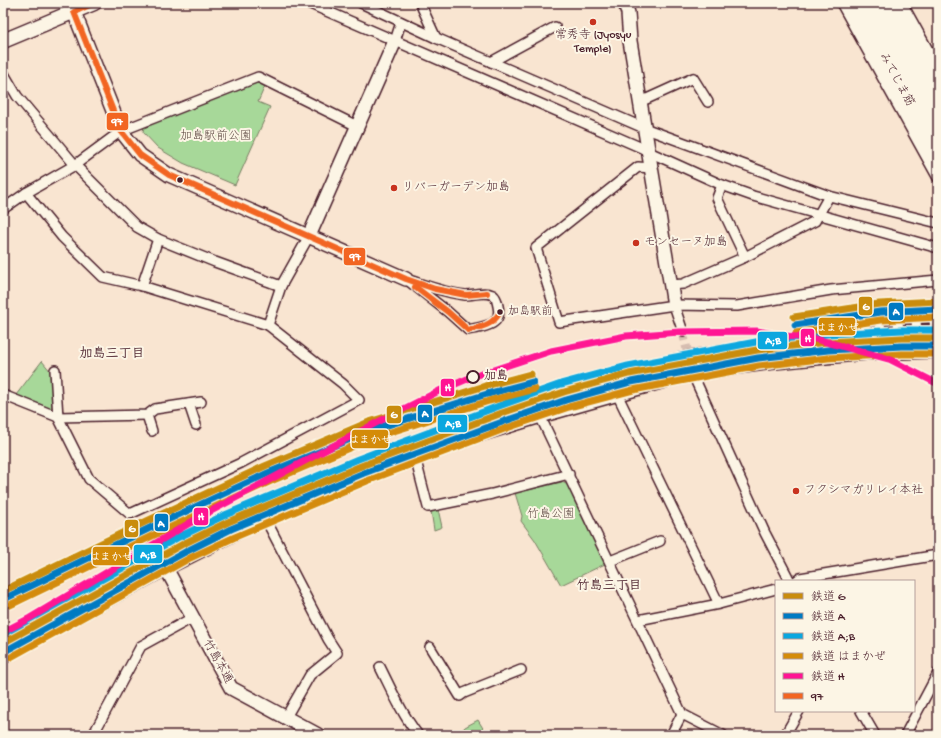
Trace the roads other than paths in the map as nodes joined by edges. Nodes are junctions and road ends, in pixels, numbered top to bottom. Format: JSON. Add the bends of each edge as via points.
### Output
{"nodes":[{"id":1,"x":94,"y":3,"type":"edge"},
{"id":2,"x":308,"y":3,"type":"edge"},
{"id":3,"x":361,"y":3,"type":"edge"},
{"id":4,"x":420,"y":3,"type":"edge"},
{"id":5,"x":625,"y":3,"type":"edge"},
{"id":6,"x":841,"y":3,"type":"edge"},
{"id":7,"x":853,"y":3,"type":"edge"},
{"id":8,"x":865,"y":3,"type":"edge"},
{"id":9,"x":881,"y":3,"type":"edge"},
{"id":10,"x":893,"y":3,"type":"edge"},
{"id":11,"x":902,"y":3,"type":"edge"},
{"id":12,"x":70,"y":8,"type":"edge"},
{"id":13,"x":401,"y":22,"type":"junction"},
{"id":14,"x":555,"y":27,"type":"dead end"},
{"id":15,"x":436,"y":38,"type":"junction"},
{"id":16,"x":3,"y":41,"type":"edge"},
{"id":17,"x":394,"y":41,"type":"junction"},
{"id":18,"x":491,"y":62,"type":"junction"},
{"id":19,"x":938,"y":68,"type":"edge"},
{"id":20,"x":3,"y":72,"type":"edge"},
{"id":21,"x":938,"y":82,"type":"edge"},
{"id":22,"x":640,"y":102,"type":"junction"},
{"id":23,"x":708,"y":102,"type":"dead end"},
{"id":24,"x":938,"y":104,"type":"edge"},
{"id":25,"x":357,"y":126,"type":"junction"},
{"id":26,"x":644,"y":128,"type":"junction"},
{"id":27,"x":121,"y":131,"type":"junction"},
{"id":28,"x":938,"y":133,"type":"edge"},
{"id":29,"x":649,"y":152,"type":"junction"},
{"id":30,"x":938,"y":156,"type":"edge"},
{"id":31,"x":75,"y":165,"type":"junction"},
{"id":32,"x":652,"y":168,"type":"junction"},
{"id":33,"x":938,"y":178,"type":"edge"},
{"id":34,"x":722,"y":185,"type":"junction"},
{"id":35,"x":26,"y":193,"type":"junction"},
{"id":36,"x":829,"y":196,"type":"junction"},
{"id":37,"x":3,"y":209,"type":"edge"},
{"id":38,"x":819,"y":214,"type":"junction"},
{"id":39,"x":938,"y":223,"type":"edge"},
{"id":40,"x":309,"y":236,"type":"junction"},
{"id":41,"x":158,"y":240,"type":"junction"},
{"id":42,"x":938,"y":248,"type":"edge"},
{"id":43,"x":745,"y":257,"type":"junction"},
{"id":44,"x":406,"y":279,"type":"junction"},
{"id":45,"x":938,"y":280,"type":"edge"},
{"id":46,"x":671,"y":285,"type":"junction"},
{"id":47,"x":142,"y":286,"type":"junction"},
{"id":48,"x":281,"y":286,"type":"junction"},
{"id":49,"x":674,"y":305,"type":"junction"},
{"id":50,"x":268,"y":325,"type":"junction"},
{"id":51,"x":683,"y":332,"type":"tunnel mouth"},
{"id":52,"x":938,"y":353,"type":"edge"},
{"id":53,"x":55,"y":370,"type":"dead end"},
{"id":54,"x":692,"y":371,"type":"junction"},
{"id":55,"x":3,"y":395,"type":"edge"},
{"id":56,"x":618,"y":396,"type":"junction"},
{"id":57,"x":201,"y":402,"type":"dead end"},
{"id":58,"x":189,"y":404,"type":"junction"},
{"id":59,"x":147,"y":416,"type":"junction"},
{"id":60,"x":58,"y":417,"type":"junction"},
{"id":61,"x":541,"y":418,"type":"junction"},
{"id":62,"x":196,"y":425,"type":"dead end"},
{"id":63,"x":152,"y":431,"type":"dead end"},
{"id":64,"x":415,"y":457,"type":"junction"},
{"id":65,"x":569,"y":474,"type":"junction"},
{"id":66,"x":266,"y":520,"type":"junction"},
{"id":67,"x":660,"y":541,"type":"dead end"},
{"id":68,"x":938,"y":555,"type":"edge"},
{"id":69,"x":610,"y":561,"type":"junction"},
{"id":70,"x":167,"y":570,"type":"junction"},
{"id":71,"x":789,"y":580,"type":"edge"},
{"id":72,"x":797,"y":580,"type":"edge"},
{"id":73,"x":775,"y":589,"type":"edge"},
{"id":74,"x":718,"y":604,"type":"junction"},
{"id":75,"x":192,"y":618,"type":"junction"},
{"id":76,"x":638,"y":620,"type":"junction"},
{"id":77,"x":430,"y":648,"type":"dead end"},
{"id":78,"x":3,"y":659,"type":"edge"},
{"id":79,"x":380,"y":667,"type":"dead end"},
{"id":80,"x":521,"y":670,"type":"dead end"},
{"id":81,"x":938,"y":673,"type":"edge"},
{"id":82,"x":798,"y":712,"type":"edge"},
{"id":83,"x":863,"y":712,"type":"edge"},
{"id":84,"x":682,"y":714,"type":"junction"},
{"id":85,"x":286,"y":717,"type":"junction"},
{"id":86,"x":93,"y":735,"type":"edge"},
{"id":87,"x":318,"y":735,"type":"edge"},
{"id":88,"x":418,"y":735,"type":"edge"},
{"id":89,"x":671,"y":735,"type":"edge"},
{"id":90,"x":723,"y":735,"type":"edge"},
{"id":91,"x":785,"y":735,"type":"edge"},
{"id":92,"x":875,"y":735,"type":"edge"},
{"id":93,"x":905,"y":735,"type":"edge"}],
"edges":[{"from":1,"to":12,"type":"main road"},
{"from":2,"to":17,"type":"street"},
{"from":3,"to":13,"type":"street"},
{"from":4,"to":15,"type":"street"},
{"from":5,"to":22,"type":"street"},
{"from":6,"to":33,"type":"street"},
{"from":7,"to":30,"type":"main road","name":"みてじま筋"},
{"from":8,"to":28,"type":"highway"},
{"from":9,"to":24,"type":"highway"},
{"from":10,"to":21,"type":"main road"},
{"from":11,"to":19,"type":"street"},
{"from":12,"to":16,"type":"main road"},
{"from":12,"to":27,"type":"street"},
{"from":13,"to":15,"type":"street"},
{"from":13,"to":17,"type":"street"},
{"from":14,"to":18,"type":"street"},
{"from":15,"to":18,"type":"street"},
{"from":17,"to":25,"type":"street"},
{"from":17,"to":29,"type":"street"},
{"from":18,"to":26,"type":"street"},
{"from":20,"to":31,"type":"street","via":[[17,96]]},
{"from":22,"to":23,"type":"street","via":[[693,78]]},
{"from":22,"to":26,"type":"street"},
{"from":25,"to":27,"type":"street","via":[[258,77]]},
{"from":25,"to":40,"type":"street"},
{"from":26,"to":29,"type":"street"},
{"from":26,"to":36,"type":"street"},
{"from":27,"to":31,"type":"street"},
{"from":27,"to":40,"type":"street","via":[[140,155],[169,175]]},
{"from":29,"to":32,"type":"street"},
{"from":29,"to":34,"type":"street"},
{"from":31,"to":35,"type":"street"},
{"from":31,"to":41,"type":"street","via":[[137,227]]},
{"from":32,"to":46,"type":"street"},
{"from":32,"to":49,"type":"street","via":[[638,167],[536,248],[559,322]]},
{"from":34,"to":38,"type":"street"},
{"from":34,"to":43,"type":"street","via":[[717,198]]},
{"from":35,"to":37,"type":"street"},
{"from":35,"to":47,"type":"street","via":[[62,237],[103,277]]},
{"from":36,"to":38,"type":"street"},
{"from":36,"to":39,"type":"street"},
{"from":38,"to":42,"type":"street"},
{"from":38,"to":43,"type":"street","via":[[815,221]]},
{"from":40,"to":44,"type":"street"},
{"from":40,"to":48,"type":"street"},
{"from":41,"to":47,"type":"street"},
{"from":41,"to":48,"type":"street"},
{"from":43,"to":46,"type":"street","via":[[683,284]]},
{"from":44,"to":44,"type":"street","via":[[435,289],[466,295],[493,295],[497,299],[500,312],[492,324],[468,330]]},
{"from":45,"to":49,"type":"street","via":[[830,290],[737,306]]},
{"from":46,"to":49,"type":"street"},
{"from":47,"to":50,"type":"street"},
{"from":48,"to":50,"type":"street"},
{"from":49,"to":51,"type":"street"},
{"from":50,"to":60,"type":"street","via":[[343,384],[359,400],[240,463],[130,514],[89,479]]},
{"from":52,"to":54,"type":"street","via":[[866,355]]},
{"from":53,"to":60,"type":"street"},
{"from":54,"to":56,"type":"street"},
{"from":54,"to":71,"type":"street","via":[[765,533]]},
{"from":55,"to":60,"type":"street"},
{"from":56,"to":61,"type":"street"},
{"from":56,"to":74,"type":"street"},
{"from":57,"to":58,"type":"street"},
{"from":58,"to":59,"type":"street","via":[[155,409]]},
{"from":58,"to":62,"type":"street"},
{"from":59,"to":60,"type":"street"},
{"from":59,"to":63,"type":"street"},
{"from":61,"to":64,"type":"street"},
{"from":61,"to":65,"type":"street"},
{"from":64,"to":65,"type":"street","via":[[428,507]]},
{"from":64,"to":66,"type":"street"},
{"from":65,"to":69,"type":"street"},
{"from":66,"to":70,"type":"street"},
{"from":66,"to":85,"type":"street","via":[[337,653],[310,675]]},
{"from":67,"to":69,"type":"street"},
{"from":68,"to":72,"type":"street"},
{"from":69,"to":76,"type":"street"},
{"from":70,"to":75,"type":"street","name":"竹島本通"},
{"from":70,"to":78,"type":"street"},
{"from":73,"to":74,"type":"street"},
{"from":74,"to":76,"type":"street"},
{"from":75,"to":85,"type":"street","name":"竹島本通","via":[[231,688]]},
{"from":75,"to":86,"type":"street","via":[[141,646]]},
{"from":76,"to":84,"type":"street"},
{"from":77,"to":80,"type":"street","via":[[460,696]]},
{"from":79,"to":88,"type":"street"},
{"from":81,"to":93,"type":"street"},
{"from":82,"to":91,"type":"street"},
{"from":83,"to":92,"type":"street"},
{"from":84,"to":89,"type":"street"},
{"from":84,"to":90,"type":"street"},
{"from":85,"to":87,"type":"street","name":"竹島本通"}]}
